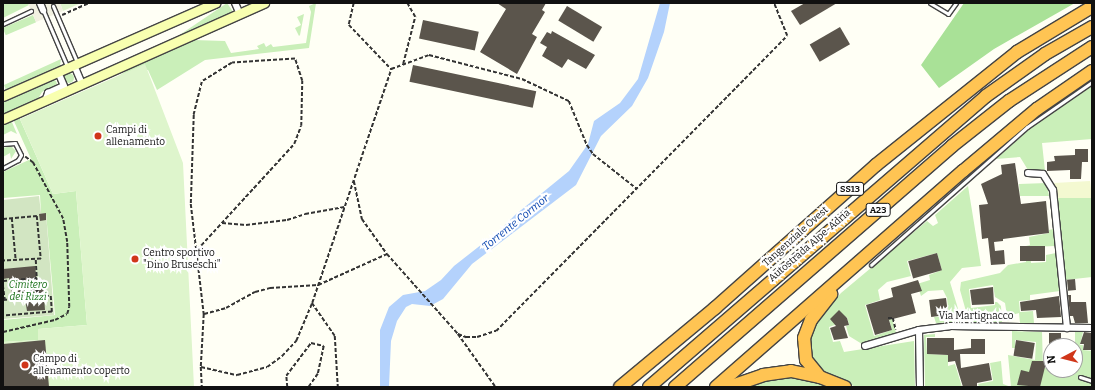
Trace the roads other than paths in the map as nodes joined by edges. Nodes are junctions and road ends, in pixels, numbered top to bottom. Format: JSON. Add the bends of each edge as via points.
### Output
{"nodes":[{"id":1,"x":40,"y":3,"type":"edge"},
{"id":2,"x":215,"y":3,"type":"edge"},
{"id":3,"x":234,"y":3,"type":"edge"},
{"id":4,"x":264,"y":3,"type":"edge"},
{"id":5,"x":930,"y":3,"type":"edge"},
{"id":6,"x":956,"y":3,"type":"edge"},
{"id":7,"x":53,"y":6,"type":"dead end"},
{"id":8,"x":1092,"y":7,"type":"edge"},
{"id":9,"x":31,"y":10,"type":"dead end"},
{"id":10,"x":43,"y":10,"type":"joint"},
{"id":11,"x":240,"y":14,"type":"junction"},
{"id":12,"x":3,"y":24,"type":"edge"},
{"id":13,"x":1092,"y":27,"type":"edge"},
{"id":14,"x":1092,"y":47,"type":"edge"},
{"id":15,"x":73,"y":66,"type":"junction"},
{"id":16,"x":1092,"y":71,"type":"edge"},
{"id":17,"x":58,"y":72,"type":"junction"},
{"id":18,"x":1092,"y":82,"type":"edge"},
{"id":19,"x":82,"y":84,"type":"junction"},
{"id":20,"x":3,"y":96,"type":"edge"},
{"id":21,"x":45,"y":101,"type":"junction"},
{"id":22,"x":3,"y":119,"type":"edge"},
{"id":23,"x":3,"y":144,"type":"edge"},
{"id":24,"x":3,"y":168,"type":"edge"},
{"id":25,"x":1028,"y":173,"type":"dead end"},
{"id":26,"x":871,"y":265,"type":"dead end"},
{"id":27,"x":843,"y":277,"type":"junction"},
{"id":28,"x":1067,"y":328,"type":"junction"},
{"id":29,"x":1092,"y":328,"type":"edge"},
{"id":30,"x":919,"y":330,"type":"junction"},
{"id":31,"x":864,"y":346,"type":"dead end"},
{"id":32,"x":820,"y":377,"type":"junction"},
{"id":33,"x":620,"y":387,"type":"edge"},
{"id":34,"x":648,"y":387,"type":"edge"},
{"id":35,"x":675,"y":387,"type":"edge"},
{"id":36,"x":716,"y":387,"type":"edge"},
{"id":37,"x":729,"y":387,"type":"edge"},
{"id":38,"x":845,"y":387,"type":"edge"},
{"id":39,"x":920,"y":387,"type":"edge"}],
"edges":[{"from":1,"to":10,"type":"street"},
{"from":2,"to":15,"type":"street"},
{"from":3,"to":11,"type":"street"},
{"from":4,"to":11,"type":"street"},
{"from":5,"to":6,"type":"lane","via":[[948,14]]},
{"from":7,"to":15,"type":"lane"},
{"from":8,"to":33,"type":"highway","name":"Tangenziale Ovest","number":"SS13","via":[[1017,52],[876,165],[715,308]]},
{"from":9,"to":12,"type":"lane"},
{"from":10,"to":15,"type":"lane","via":[[60,51]]},
{"from":11,"to":19,"type":"street"},
{"from":13,"to":34,"type":"highway","name":"Autostrada Alpe-Adria","number":"A23","via":[[1045,54],[986,96]]},
{"from":14,"to":35,"type":"highway","name":"Autostrada Alpe-Adria","number":"A23","via":[[1009,101],[952,146]]},
{"from":15,"to":17,"type":"street"},
{"from":15,"to":19,"type":"street"},
{"from":16,"to":27,"type":"highway","via":[[1026,118]]},
{"from":17,"to":20,"type":"street"},
{"from":17,"to":21,"type":"street","via":[[64,86],[48,93]]},
{"from":18,"to":26,"type":"lane","via":[[1027,127]]},
{"from":19,"to":21,"type":"street"},
{"from":21,"to":22,"type":"street"},
{"from":23,"to":24,"type":"lane","via":[[15,143],[21,155],[18,160]]},
{"from":25,"to":28,"type":"street","via":[[1043,174],[1053,190]]},
{"from":27,"to":32,"type":"highway","via":[[811,320],[804,338],[806,360]]},
{"from":27,"to":36,"type":"highway"},
{"from":28,"to":29,"type":"street","name":"Via Martignacco"},
{"from":28,"to":30,"type":"street","name":"Via Martignacco","via":[[950,326]]},
{"from":30,"to":31,"type":"street","name":"Via Martignacco"},
{"from":30,"to":39,"type":"street"},
{"from":32,"to":37,"type":"highway","via":[[779,371]]},
{"from":32,"to":38,"type":"highway"}]}
